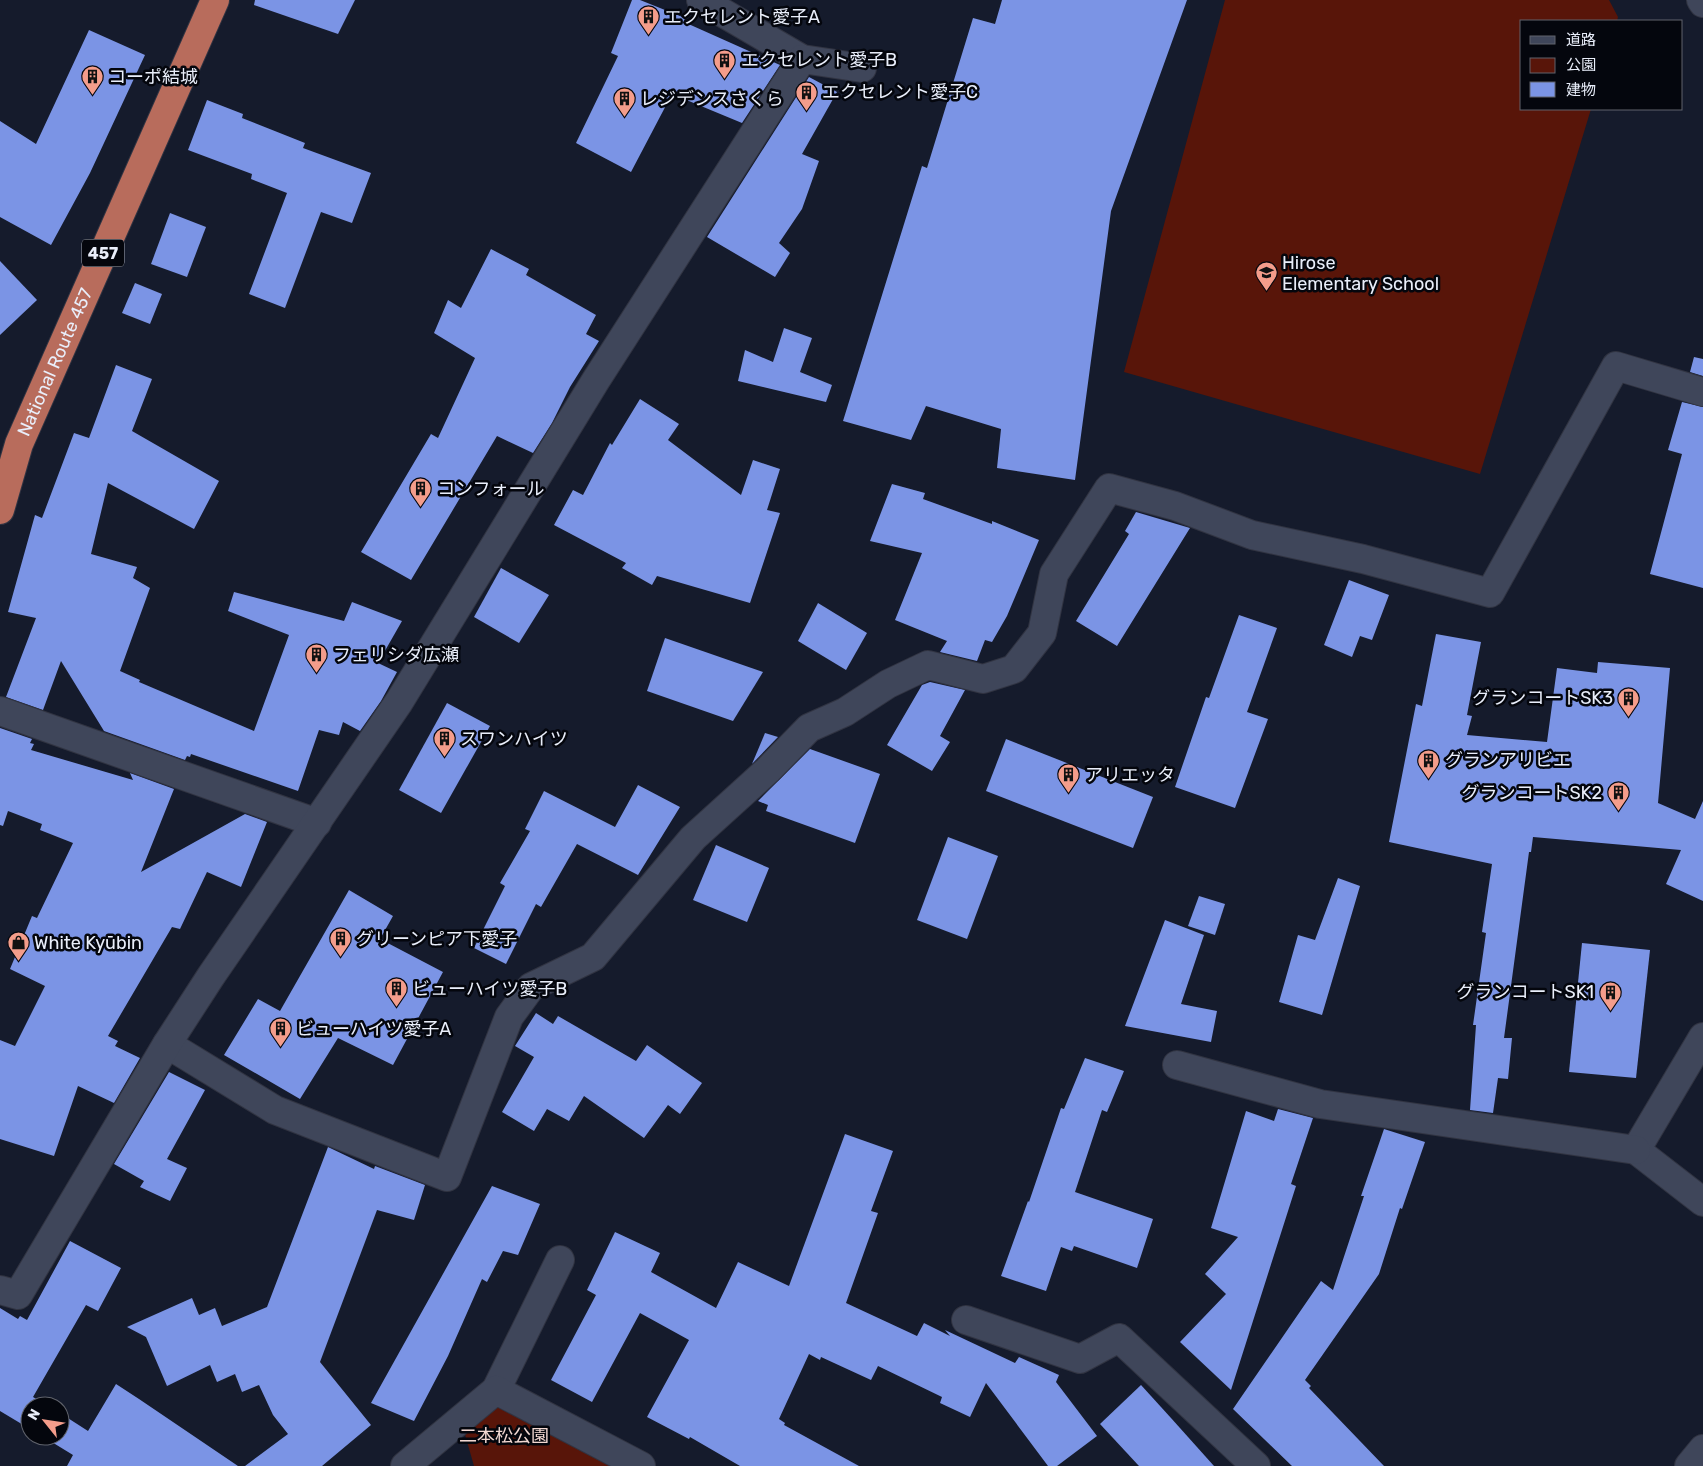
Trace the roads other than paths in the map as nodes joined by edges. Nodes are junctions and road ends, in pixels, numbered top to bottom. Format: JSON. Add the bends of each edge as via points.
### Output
{"nodes":[{"id":1,"x":215,"y":0,"type":"edge"},
{"id":2,"x":701,"y":0,"type":"edge"},
{"id":3,"x":1701,"y":0,"type":"edge"},
{"id":4,"x":1703,"y":3,"type":"edge"},
{"id":5,"x":802,"y":59,"type":"junction"},
{"id":6,"x":862,"y":68,"type":"dead end"},
{"id":7,"x":1703,"y":392,"type":"edge"},
{"id":8,"x":0,"y":510,"type":"edge"},
{"id":9,"x":0,"y":711,"type":"edge"},
{"id":10,"x":317,"y":823,"type":"junction"},
{"id":11,"x":1703,"y":1037,"type":"edge"},
{"id":12,"x":167,"y":1044,"type":"junction"},
{"id":13,"x":1177,"y":1065,"type":"dead end"},
{"id":14,"x":1636,"y":1150,"type":"junction"},
{"id":15,"x":1703,"y":1202,"type":"edge"},
{"id":16,"x":560,"y":1260,"type":"dead end"},
{"id":17,"x":0,"y":1290,"type":"edge"},
{"id":18,"x":966,"y":1320,"type":"dead end"},
{"id":19,"x":496,"y":1390,"type":"junction"},
{"id":20,"x":1703,"y":1449,"type":"edge"},
{"id":21,"x":405,"y":1466,"type":"edge"},
{"id":22,"x":641,"y":1466,"type":"edge"},
{"id":23,"x":1256,"y":1466,"type":"edge"},
{"id":24,"x":1689,"y":1466,"type":"edge"}],
"edges":[{"from":1,"to":8,"type":"highway","name":"National Route 457","number":"457","via":[[19,444]]},
{"from":2,"to":5,"type":"street"},
{"from":3,"to":4,"type":"street"},
{"from":5,"to":6,"type":"street"},
{"from":5,"to":10,"type":"street","via":[[596,380],[400,702]]},
{"from":7,"to":12,"type":"street","via":[[1616,366],[1490,593],[1363,559],[1252,535],[1175,506],[1109,488],[1054,574],[1042,633],[1014,669],[983,679],[928,665],[888,684],[845,712],[809,728],[693,838],[593,958],[531,987],[509,1017],[447,1177],[275,1110]]},
{"from":9,"to":10,"type":"street"},
{"from":10,"to":12,"type":"street"},
{"from":11,"to":14,"type":"street"},
{"from":12,"to":17,"type":"street","via":[[18,1295]]},
{"from":13,"to":14,"type":"street","via":[[1320,1104]]},
{"from":14,"to":15,"type":"street"},
{"from":16,"to":19,"type":"street"},
{"from":18,"to":23,"type":"street","via":[[1080,1359],[1119,1338]]},
{"from":19,"to":21,"type":"street"},
{"from":19,"to":22,"type":"street"},
{"from":20,"to":24,"type":"street"}]}
